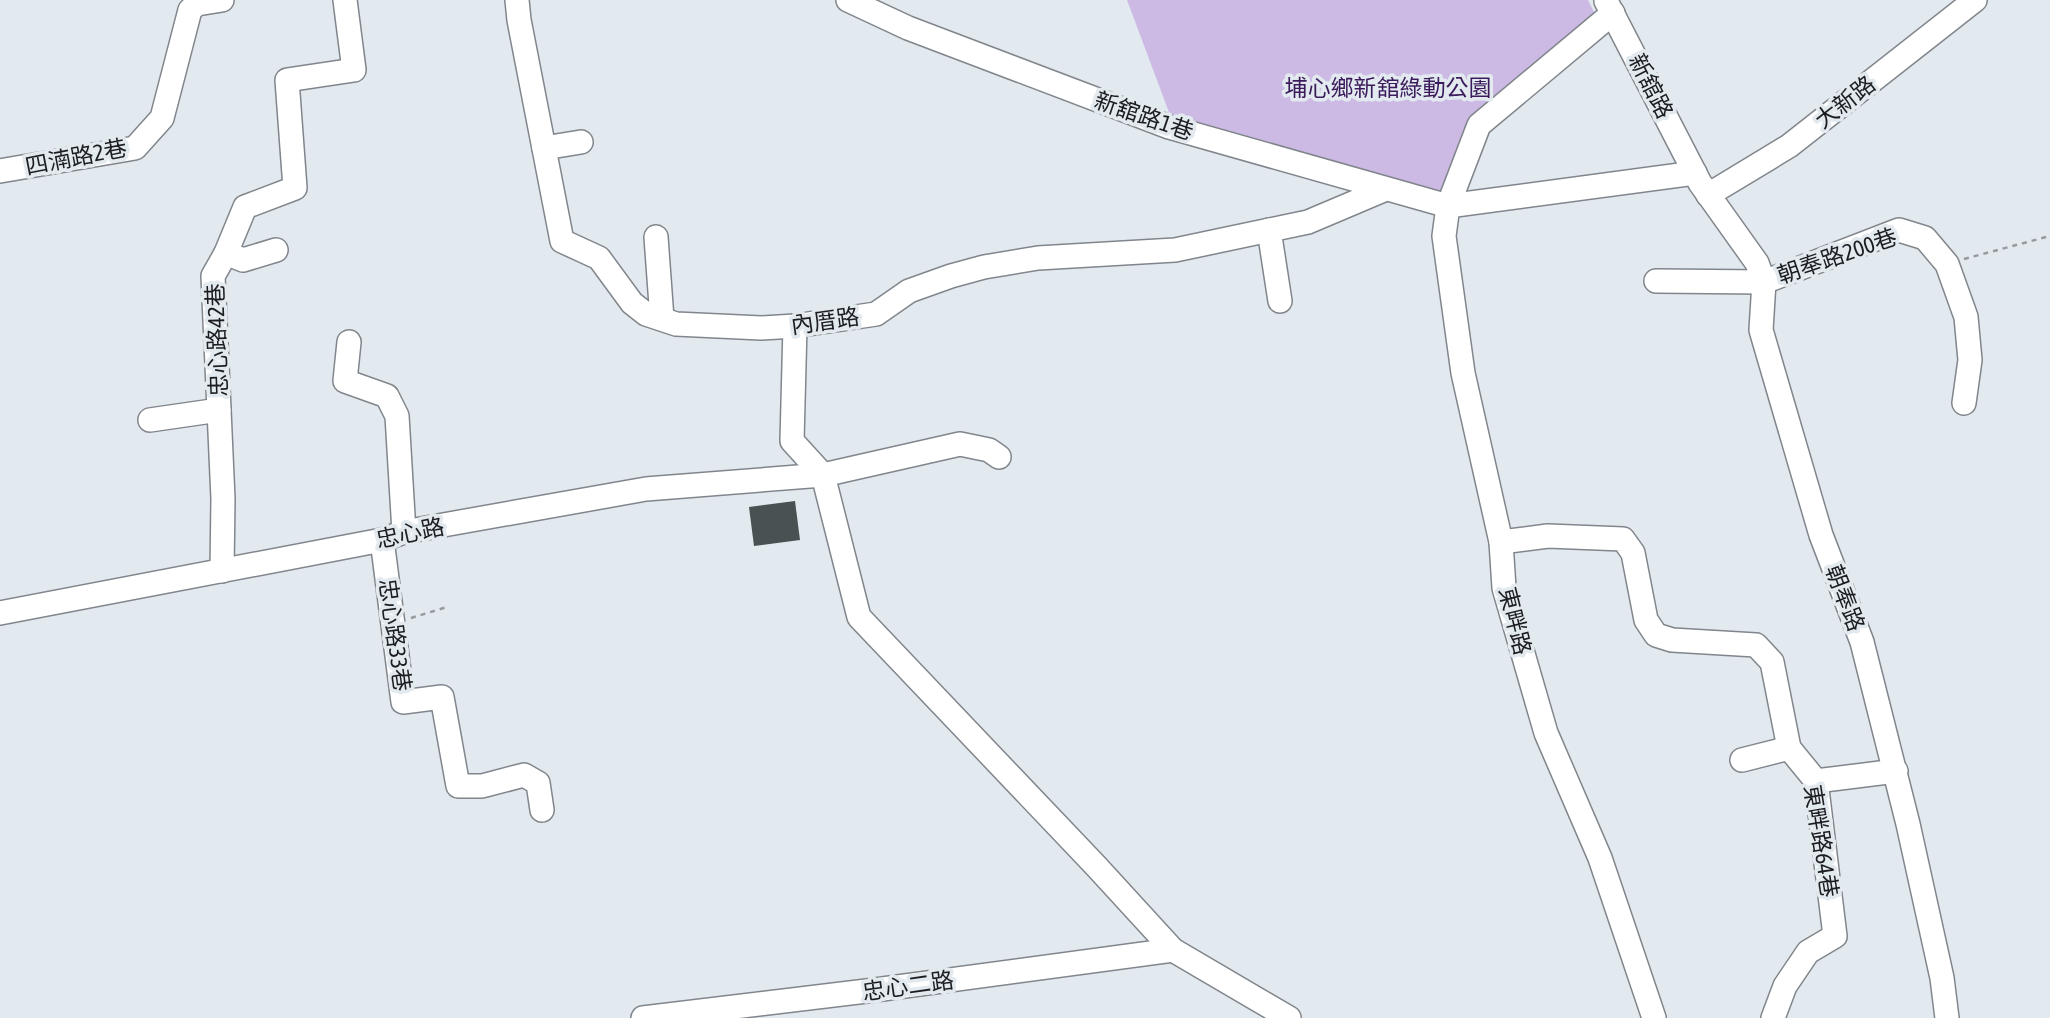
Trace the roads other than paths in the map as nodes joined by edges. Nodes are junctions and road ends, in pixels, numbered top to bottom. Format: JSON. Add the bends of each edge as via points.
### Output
{"nodes":[{"id":1,"x":222,"y":0,"type":"edge"},
{"id":2,"x":345,"y":0,"type":"edge"},
{"id":3,"x":517,"y":0,"type":"edge"},
{"id":4,"x":848,"y":0,"type":"edge"},
{"id":5,"x":1975,"y":0,"type":"edge"},
{"id":6,"x":1609,"y":7,"type":"edge"},
{"id":7,"x":581,"y":142,"type":"dead end"},
{"id":8,"x":544,"y":148,"type":"junction"},
{"id":9,"x":0,"y":171,"type":"edge"},
{"id":10,"x":1695,"y":173,"type":"junction"},
{"id":11,"x":1386,"y":188,"type":"junction"},
{"id":12,"x":1708,"y":195,"type":"junction"},
{"id":13,"x":1448,"y":206,"type":"junction"},
{"id":14,"x":1269,"y":230,"type":"junction"},
{"id":15,"x":656,"y":237,"type":"dead end"},
{"id":16,"x":276,"y":250,"type":"dead end"},
{"id":17,"x":226,"y":253,"type":"junction"},
{"id":18,"x":1656,"y":281,"type":"dead end"},
{"id":19,"x":1764,"y":282,"type":"junction"},
{"id":20,"x":1280,"y":301,"type":"dead end"},
{"id":21,"x":662,"y":319,"type":"junction"},
{"id":22,"x":794,"y":326,"type":"junction"},
{"id":23,"x":349,"y":342,"type":"dead end"},
{"id":24,"x":1964,"y":403,"type":"dead end"},
{"id":25,"x":219,"y":410,"type":"junction"},
{"id":26,"x":150,"y":420,"type":"dead end"},
{"id":27,"x":999,"y":457,"type":"dead end"},
{"id":28,"x":823,"y":475,"type":"junction"},
{"id":29,"x":404,"y":532,"type":"junction"},
{"id":30,"x":382,"y":540,"type":"junction"},
{"id":31,"x":1501,"y":542,"type":"junction"},
{"id":32,"x":222,"y":571,"type":"junction"},
{"id":33,"x":0,"y":613,"type":"edge"},
{"id":34,"x":1789,"y":748,"type":"junction"},
{"id":35,"x":1742,"y":760,"type":"dead end"},
{"id":36,"x":1896,"y":771,"type":"junction"},
{"id":37,"x":1816,"y":781,"type":"junction"},
{"id":38,"x":542,"y":810,"type":"dead end"},
{"id":39,"x":1172,"y":950,"type":"junction"},
{"id":40,"x":643,"y":1018,"type":"edge"},
{"id":41,"x":1289,"y":1018,"type":"edge"},
{"id":42,"x":1654,"y":1018,"type":"edge"},
{"id":43,"x":1773,"y":1018,"type":"edge"},
{"id":44,"x":1947,"y":1018,"type":"edge"}],
"edges":[{"from":1,"to":9,"type":"street","name":"四湳路2巷","via":[[197,4],[190,10],[162,118],[135,148]]},
{"from":2,"to":17,"type":"street","name":"忠心路42巷","via":[[354,70],[287,80],[295,188],[245,207]]},
{"from":3,"to":8,"type":"street","name":"內厝路"},
{"from":4,"to":11,"type":"street","name":"新舘路1巷","via":[[908,28],[1169,127]]},
{"from":5,"to":12,"type":"street","name":"大新路","via":[[1789,146]]},
{"from":6,"to":10,"type":"street","name":"新舘路"},
{"from":6,"to":13,"type":"street","name":"東畔路","via":[[1479,125]]},
{"from":7,"to":8,"type":"street"},
{"from":8,"to":21,"type":"street","name":"內厝路","via":[[562,241],[599,258],[632,303]]},
{"from":10,"to":12,"type":"street","name":"新舘路"},
{"from":10,"to":13,"type":"street"},
{"from":11,"to":13,"type":"street","name":"新舘路1巷"},
{"from":11,"to":14,"type":"street","name":"內厝路","via":[[1308,222]]},
{"from":12,"to":19,"type":"street","via":[[1757,263]]},
{"from":13,"to":31,"type":"street","name":"東畔路","via":[[1444,236],[1463,373]]},
{"from":14,"to":20,"type":"street"},
{"from":14,"to":22,"type":"street","name":"內厝路","via":[[1175,250],[1038,258],[984,267],[909,291],[876,314]]},
{"from":15,"to":21,"type":"street"},
{"from":16,"to":17,"type":"street","via":[[243,260]]},
{"from":17,"to":25,"type":"street","name":"忠心路42巷","via":[[213,276]]},
{"from":18,"to":19,"type":"street","name":"朝奉路200巷"},
{"from":19,"to":24,"type":"street","name":"朝奉路200巷","via":[[1899,230],[1925,238],[1947,264],[1966,317],[1970,360]]},
{"from":19,"to":36,"type":"street","name":"朝奉路","via":[[1760,330],[1821,535],[1862,642]]},
{"from":21,"to":22,"type":"street","name":"內厝路","via":[[709,327]]},
{"from":22,"to":28,"type":"street","via":[[792,440]]},
{"from":23,"to":29,"type":"street","via":[[345,380],[387,396],[397,416]]},
{"from":25,"to":26,"type":"street"},
{"from":25,"to":32,"type":"street","name":"忠心路42巷"},
{"from":27,"to":28,"type":"street","name":"忠心路","via":[[960,444]]},
{"from":28,"to":29,"type":"street","name":"忠心路","via":[[646,489]]},
{"from":28,"to":39,"type":"street","via":[[859,617]]},
{"from":29,"to":30,"type":"street","name":"忠心路"},
{"from":30,"to":32,"type":"street","name":"忠心路"},
{"from":30,"to":38,"type":"street","name":"忠心路33巷","via":[[403,702],[442,697],[458,786],[482,786],[524,775],[537,783]]},
{"from":31,"to":34,"type":"street","name":"東畔路64巷","via":[[1548,536],[1623,539],[1633,553],[1646,620],[1656,635],[1756,645],[1772,663]]},
{"from":31,"to":42,"type":"street","name":"東畔路","via":[[1504,588],[1546,733],[1600,858]]},
{"from":32,"to":33,"type":"street","name":"忠心路"},
{"from":34,"to":35,"type":"street"},
{"from":34,"to":37,"type":"street","name":"東畔路64巷"},
{"from":36,"to":37,"type":"street"},
{"from":36,"to":44,"type":"street","name":"朝奉路"},
{"from":37,"to":43,"type":"street","name":"東畔路64巷","via":[[1835,936],[1808,953],[1785,986]]},
{"from":39,"to":40,"type":"street","name":"忠心二路"},
{"from":39,"to":41,"type":"street"}]}
